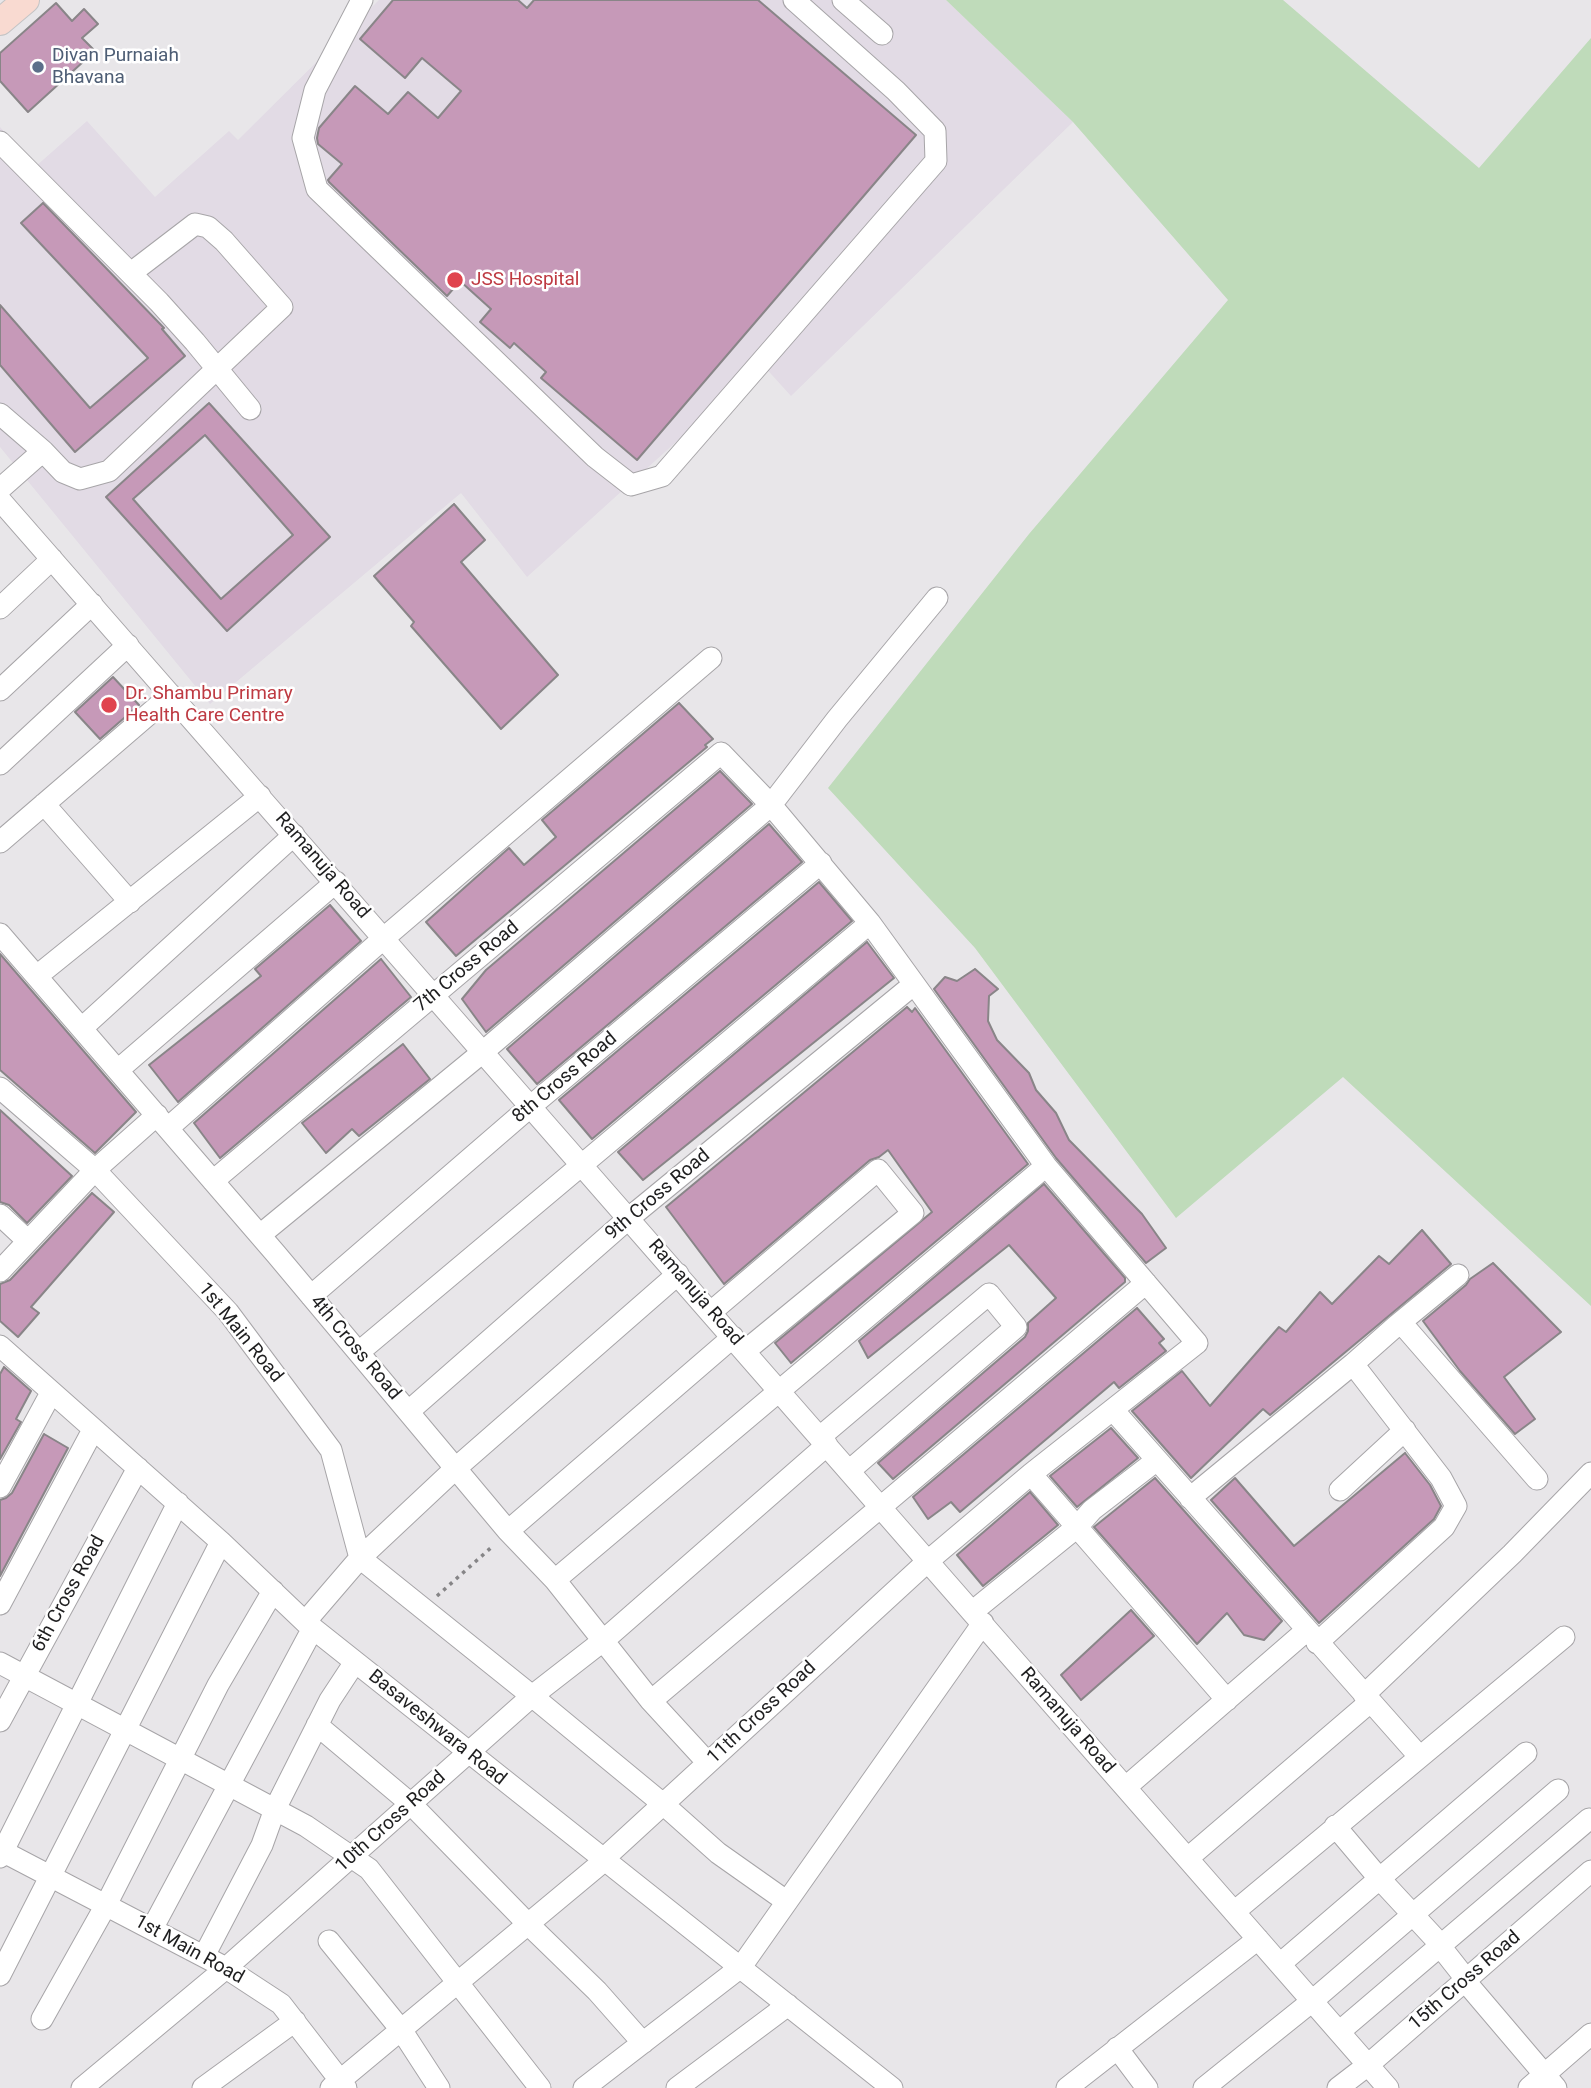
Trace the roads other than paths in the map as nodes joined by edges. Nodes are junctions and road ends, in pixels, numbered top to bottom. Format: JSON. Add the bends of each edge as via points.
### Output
{"nodes":[{"id":1,"x":26,"y":0,"type":"edge"},
{"id":2,"x":362,"y":0,"type":"edge"},
{"id":3,"x":794,"y":0,"type":"edge"},
{"id":4,"x":843,"y":0,"type":"edge"},
{"id":5,"x":0,"y":22,"type":"edge"},
{"id":6,"x":882,"y":34,"type":"dead end"},
{"id":7,"x":0,"y":142,"type":"edge"},
{"id":8,"x":131,"y":273,"type":"junction"},
{"id":9,"x":216,"y":368,"type":"junction"},
{"id":10,"x":250,"y":410,"type":"dead end"},
{"id":11,"x":0,"y":414,"type":"edge"},
{"id":12,"x":43,"y":451,"type":"junction"},
{"id":13,"x":0,"y":489,"type":"edge"},
{"id":14,"x":0,"y":500,"type":"edge"},
{"id":15,"x":52,"y":559,"type":"junction"},
{"id":16,"x":937,"y":598,"type":"dead end"},
{"id":17,"x":92,"y":604,"type":"junction"},
{"id":18,"x":0,"y":608,"type":"edge"},
{"id":19,"x":128,"y":645,"type":"junction"},
{"id":20,"x":711,"y":658,"type":"dead end"},
{"id":21,"x":0,"y":690,"type":"edge"},
{"id":22,"x":171,"y":695,"type":"junction"},
{"id":23,"x":0,"y":764,"type":"edge"},
{"id":24,"x":260,"y":796,"type":"junction"},
{"id":25,"x":44,"y":804,"type":"junction"},
{"id":26,"x":771,"y":805,"type":"junction"},
{"id":27,"x":294,"y":835,"type":"junction"},
{"id":28,"x":0,"y":842,"type":"edge"},
{"id":29,"x":821,"y":863,"type":"junction"},
{"id":30,"x":336,"y":882,"type":"junction"},
{"id":31,"x":130,"y":902,"type":"junction"},
{"id":32,"x":870,"y":923,"type":"junction"},
{"id":33,"x":0,"y":934,"type":"edge"},
{"id":34,"x":384,"y":938,"type":"junction"},
{"id":35,"x":37,"y":976,"type":"junction"},
{"id":36,"x":913,"y":985,"type":"junction"},
{"id":37,"x":434,"y":995,"type":"junction"},
{"id":38,"x":82,"y":1028,"type":"junction"},
{"id":39,"x":484,"y":1051,"type":"junction"},
{"id":40,"x":118,"y":1070,"type":"junction"},
{"id":41,"x":0,"y":1088,"type":"edge"},
{"id":42,"x":531,"y":1106,"type":"junction"},
{"id":43,"x":162,"y":1121,"type":"junction"},
{"id":44,"x":582,"y":1164,"type":"junction"},
{"id":45,"x":1046,"y":1166,"type":"junction"},
{"id":46,"x":95,"y":1170,"type":"junction"},
{"id":47,"x":213,"y":1181,"type":"junction"},
{"id":48,"x":0,"y":1215,"type":"edge"},
{"id":49,"x":629,"y":1218,"type":"junction"},
{"id":50,"x":260,"y":1235,"type":"junction"},
{"id":51,"x":28,"y":1241,"type":"junction"},
{"id":52,"x":0,"y":1271,"type":"edge"},
{"id":53,"x":678,"y":1274,"type":"junction"},
{"id":54,"x":1458,"y":1275,"type":"dead end"},
{"id":55,"x":1146,"y":1283,"type":"junction"},
{"id":56,"x":311,"y":1296,"type":"junction"},
{"id":57,"x":711,"y":1312,"type":"junction"},
{"id":58,"x":1396,"y":1326,"type":"junction"},
{"id":59,"x":739,"y":1344,"type":"junction"},
{"id":60,"x":2,"y":1352,"type":"edge"},
{"id":61,"x":359,"y":1352,"type":"junction"},
{"id":62,"x":1353,"y":1364,"type":"junction"},
{"id":63,"x":779,"y":1390,"type":"junction"},
{"id":64,"x":51,"y":1393,"type":"junction"},
{"id":65,"x":1113,"y":1410,"type":"junction"},
{"id":66,"x":409,"y":1411,"type":"junction"},
{"id":67,"x":93,"y":1430,"type":"junction"},
{"id":68,"x":1405,"y":1430,"type":"junction"},
{"id":69,"x":823,"y":1441,"type":"junction"},
{"id":70,"x":1157,"y":1460,"type":"junction"},
{"id":71,"x":138,"y":1468,"type":"junction"},
{"id":72,"x":456,"y":1468,"type":"junction"},
{"id":73,"x":849,"y":1471,"type":"junction"},
{"id":74,"x":1591,"y":1473,"type":"edge"},
{"id":75,"x":1031,"y":1474,"type":"junction"},
{"id":76,"x":1537,"y":1479,"type":"dead end"},
{"id":77,"x":0,"y":1487,"type":"edge"},
{"id":78,"x":1340,"y":1490,"type":"dead end"},
{"id":79,"x":1190,"y":1498,"type":"junction"},
{"id":80,"x":178,"y":1503,"type":"junction"},
{"id":81,"x":882,"y":1508,"type":"junction"},
{"id":82,"x":1077,"y":1527,"type":"junction"},
{"id":83,"x":508,"y":1531,"type":"junction"},
{"id":84,"x":221,"y":1542,"type":"junction"},
{"id":85,"x":360,"y":1558,"type":"junction"},
{"id":86,"x":928,"y":1561,"type":"junction"},
{"id":87,"x":555,"y":1580,"type":"junction"},
{"id":88,"x":273,"y":1591,"type":"junction"},
{"id":89,"x":0,"y":1604,"type":"edge"},
{"id":90,"x":978,"y":1618,"type":"junction"},
{"id":91,"x":309,"y":1625,"type":"junction"},
{"id":92,"x":1312,"y":1637,"type":"junction"},
{"id":93,"x":1563,"y":1637,"type":"dead end"},
{"id":94,"x":604,"y":1640,"type":"junction"},
{"id":95,"x":355,"y":1662,"type":"junction"},
{"id":96,"x":0,"y":1663,"type":"edge"},
{"id":97,"x":24,"y":1676,"type":"junction"},
{"id":98,"x":532,"y":1696,"type":"junction"},
{"id":99,"x":1367,"y":1698,"type":"junction"},
{"id":100,"x":651,"y":1700,"type":"junction"},
{"id":101,"x":1227,"y":1700,"type":"junction"},
{"id":102,"x":76,"y":1704,"type":"junction"},
{"id":103,"x":0,"y":1721,"type":"edge"},
{"id":104,"x":317,"y":1725,"type":"junction"},
{"id":105,"x":125,"y":1730,"type":"junction"},
{"id":106,"x":1525,"y":1753,"type":"dead end"},
{"id":107,"x":468,"y":1754,"type":"junction"},
{"id":108,"x":1419,"y":1756,"type":"junction"},
{"id":109,"x":179,"y":1758,"type":"junction"},
{"id":110,"x":708,"y":1763,"type":"junction"},
{"id":111,"x":228,"y":1784,"type":"junction"},
{"id":112,"x":1126,"y":1787,"type":"junction"},
{"id":113,"x":1558,"y":1790,"type":"dead end"},
{"id":114,"x":411,"y":1804,"type":"junction"},
{"id":115,"x":663,"y":1804,"type":"junction"},
{"id":116,"x":275,"y":1809,"type":"junction"},
{"id":117,"x":1589,"y":1819,"type":"edge"},
{"id":118,"x":1335,"y":1826,"type":"junction"},
{"id":119,"x":1,"y":1853,"type":"edge"},
{"id":120,"x":352,"y":1857,"type":"junction"},
{"id":121,"x":1188,"y":1858,"type":"junction"},
{"id":122,"x":605,"y":1860,"type":"junction"},
{"id":123,"x":1591,"y":1871,"type":"edge"},
{"id":124,"x":50,"y":1876,"type":"junction"},
{"id":125,"x":1378,"y":1877,"type":"junction"},
{"id":126,"x":786,"y":1901,"type":"junction"},
{"id":127,"x":106,"y":1905,"type":"junction"},
{"id":128,"x":1234,"y":1912,"type":"junction"},
{"id":129,"x":1413,"y":1914,"type":"junction"},
{"id":130,"x":528,"y":1924,"type":"junction"},
{"id":131,"x":152,"y":1929,"type":"junction"},
{"id":132,"x":1258,"y":1939,"type":"junction"},
{"id":133,"x":329,"y":1941,"type":"dead end"},
{"id":134,"x":1440,"y":1946,"type":"junction"},
{"id":135,"x":204,"y":1956,"type":"junction"},
{"id":136,"x":1280,"y":1964,"type":"junction"},
{"id":137,"x":740,"y":1967,"type":"junction"},
{"id":138,"x":226,"y":1968,"type":"junction"},
{"id":139,"x":0,"y":1975,"type":"edge"},
{"id":140,"x":1465,"y":1981,"type":"junction"},
{"id":141,"x":458,"y":1983,"type":"junction"},
{"id":142,"x":1311,"y":2002,"type":"junction"},
{"id":143,"x":788,"y":2005,"type":"junction"},
{"id":144,"x":41,"y":2019,"type":"dead end"},
{"id":145,"x":295,"y":2021,"type":"junction"},
{"id":146,"x":402,"y":2031,"type":"junction"},
{"id":147,"x":1339,"y":2032,"type":"junction"},
{"id":148,"x":1591,"y":2034,"type":"edge"},
{"id":149,"x":643,"y":2043,"type":"junction"},
{"id":150,"x":1116,"y":2048,"type":"junction"},
{"id":151,"x":1368,"y":2065,"type":"junction"},
{"id":152,"x":1543,"y":2083,"type":"edge"},
{"id":153,"x":340,"y":2085,"type":"edge"},
{"id":154,"x":82,"y":2088,"type":"edge"},
{"id":155,"x":203,"y":2088,"type":"edge"},
{"id":156,"x":439,"y":2088,"type":"edge"},
{"id":157,"x":540,"y":2088,"type":"edge"},
{"id":158,"x":584,"y":2088,"type":"edge"},
{"id":159,"x":677,"y":2088,"type":"edge"},
{"id":160,"x":892,"y":2088,"type":"edge"},
{"id":161,"x":1068,"y":2088,"type":"edge"},
{"id":162,"x":1147,"y":2088,"type":"edge"},
{"id":163,"x":1204,"y":2088,"type":"edge"},
{"id":164,"x":1338,"y":2088,"type":"edge"},
{"id":165,"x":1388,"y":2088,"type":"edge"}],
"edges":[{"from":1,"to":5,"type":"main road"},
{"from":2,"to":3,"type":"street","via":[[315,90],[303,138],[317,189],[595,457],[631,485],[662,476],[936,161],[935,131]]},
{"from":4,"to":6,"type":"street"},
{"from":7,"to":8,"type":"street"},
{"from":8,"to":9,"type":"street"},
{"from":8,"to":9,"type":"street","via":[[195,224],[208,227],[224,241],[282,307]]},
{"from":9,"to":10,"type":"street"},
{"from":9,"to":12,"type":"street","via":[[109,471],[80,479],[63,472]]},
{"from":11,"to":12,"type":"street"},
{"from":12,"to":13,"type":"street"},
{"from":14,"to":15,"type":"street","name":"Ramanuja Road"},
{"from":15,"to":17,"type":"street","name":"Ramanuja Road"},
{"from":15,"to":18,"type":"street"},
{"from":16,"to":26,"type":"street"},
{"from":17,"to":19,"type":"street","name":"Ramanuja Road"},
{"from":17,"to":21,"type":"street"},
{"from":19,"to":22,"type":"street","name":"Ramanuja Road"},
{"from":19,"to":23,"type":"street"},
{"from":20,"to":34,"type":"street"},
{"from":22,"to":24,"type":"street","name":"Ramanuja Road"},
{"from":22,"to":25,"type":"street"},
{"from":24,"to":27,"type":"street","name":"Ramanuja Road"},
{"from":24,"to":31,"type":"street"},
{"from":25,"to":28,"type":"street"},
{"from":25,"to":31,"type":"street"},
{"from":26,"to":29,"type":"street"},
{"from":26,"to":37,"type":"street","name":"7th Cross Road","via":[[721,753]]},
{"from":26,"to":39,"type":"street"},
{"from":27,"to":30,"type":"street","name":"Ramanuja Road"},
{"from":27,"to":38,"type":"street"},
{"from":29,"to":32,"type":"street"},
{"from":29,"to":42,"type":"street","name":"8th Cross Road"},
{"from":30,"to":34,"type":"street","name":"Ramanuja Road"},
{"from":30,"to":40,"type":"street"},
{"from":31,"to":35,"type":"street"},
{"from":32,"to":36,"type":"street"},
{"from":32,"to":44,"type":"street"},
{"from":33,"to":35,"type":"street","name":"4th Cross Road"},
{"from":34,"to":37,"type":"street","name":"Ramanuja Road"},
{"from":34,"to":43,"type":"street"},
{"from":35,"to":38,"type":"street","name":"4th Cross Road"},
{"from":36,"to":45,"type":"street"},
{"from":36,"to":49,"type":"street","name":"9th Cross Road"},
{"from":37,"to":39,"type":"street","name":"Ramanuja Road"},
{"from":37,"to":47,"type":"street","name":"7th Cross Road"},
{"from":38,"to":40,"type":"street","name":"4th Cross Road"},
{"from":39,"to":42,"type":"street","name":"Ramanuja Road"},
{"from":39,"to":50,"type":"street"},
{"from":40,"to":43,"type":"street","name":"4th Cross Road"},
{"from":41,"to":46,"type":"street","name":"1st Main Road"},
{"from":42,"to":44,"type":"street","name":"Ramanuja Road"},
{"from":42,"to":56,"type":"street","name":"8th Cross Road"},
{"from":43,"to":46,"type":"street"},
{"from":43,"to":47,"type":"street","name":"4th Cross Road"},
{"from":44,"to":49,"type":"street","name":"Ramanuja Road"},
{"from":44,"to":61,"type":"street"},
{"from":45,"to":55,"type":"street"},
{"from":45,"to":63,"type":"street"},
{"from":46,"to":51,"type":"street"},
{"from":46,"to":85,"type":"street","name":"1st Main Road","via":[[228,1312],[331,1450]]},
{"from":47,"to":50,"type":"street","name":"4th Cross Road"},
{"from":48,"to":51,"type":"street"},
{"from":49,"to":53,"type":"street","name":"Ramanuja Road"},
{"from":49,"to":66,"type":"street","name":"9th Cross Road"},
{"from":50,"to":56,"type":"street","name":"4th Cross Road"},
{"from":51,"to":52,"type":"street"},
{"from":53,"to":57,"type":"street","name":"Ramanuja Road"},
{"from":53,"to":72,"type":"street"},
{"from":54,"to":58,"type":"street"},
{"from":55,"to":65,"type":"street","name":"11th Cross Road","via":[[1197,1343]]},
{"from":55,"to":81,"type":"street"},
{"from":56,"to":61,"type":"street","name":"4th Cross Road"},
{"from":57,"to":59,"type":"street","name":"Ramanuja Road"},
{"from":57,"to":59,"type":"street","via":[[878,1170],[914,1213]]},
{"from":58,"to":62,"type":"street"},
{"from":58,"to":76,"type":"street","via":[[1404,1326]]},
{"from":59,"to":63,"type":"street","name":"Ramanuja Road"},
{"from":59,"to":83,"type":"street"},
{"from":60,"to":64,"type":"street","name":"Basaveshwara Road"},
{"from":61,"to":66,"type":"street","name":"4th Cross Road"},
{"from":62,"to":68,"type":"street"},
{"from":62,"to":79,"type":"street"},
{"from":63,"to":69,"type":"street","name":"Ramanuja Road"},
{"from":63,"to":87,"type":"street"},
{"from":64,"to":67,"type":"street","name":"Basaveshwara Road"},
{"from":64,"to":77,"type":"street"},
{"from":65,"to":70,"type":"street"},
{"from":65,"to":75,"type":"street","name":"11th Cross Road"},
{"from":66,"to":72,"type":"street","name":"4th Cross Road"},
{"from":67,"to":71,"type":"street","name":"Basaveshwara Road"},
{"from":67,"to":89,"type":"street"},
{"from":68,"to":78,"type":"street"},
{"from":68,"to":92,"type":"street","via":[[1456,1506],[1444,1527]]},
{"from":69,"to":73,"type":"street","name":"Ramanuja Road"},
{"from":69,"to":73,"type":"street","name":"10th Cross Road","via":[[989,1294],[1016,1327]]},
{"from":69,"to":94,"type":"street","name":"10th Cross Road"},
{"from":70,"to":79,"type":"street"},
{"from":70,"to":82,"type":"street"},
{"from":71,"to":80,"type":"street","name":"Basaveshwara Road"},
{"from":71,"to":97,"type":"street","name":"6th Cross Road"},
{"from":72,"to":83,"type":"street","name":"4th Cross Road"},
{"from":72,"to":85,"type":"street"},
{"from":73,"to":81,"type":"street","name":"Ramanuja Road"},
{"from":74,"to":99,"type":"street"},
{"from":75,"to":82,"type":"street"},
{"from":75,"to":86,"type":"street","name":"11th Cross Road"},
{"from":79,"to":92,"type":"street"},
{"from":80,"to":84,"type":"street","name":"Basaveshwara Road"},
{"from":80,"to":102,"type":"street"},
{"from":81,"to":86,"type":"street","name":"Ramanuja Road"},
{"from":81,"to":100,"type":"street"},
{"from":82,"to":90,"type":"street"},
{"from":82,"to":101,"type":"street"},
{"from":83,"to":87,"type":"street","name":"4th Cross Road"},
{"from":84,"to":88,"type":"street","name":"Basaveshwara Road"},
{"from":84,"to":105,"type":"street"},
{"from":85,"to":91,"type":"street"},
{"from":85,"to":98,"type":"street"},
{"from":86,"to":90,"type":"street","name":"Ramanuja Road"},
{"from":86,"to":110,"type":"street","name":"11th Cross Road"},
{"from":87,"to":94,"type":"street","name":"4th Cross Road"},
{"from":88,"to":91,"type":"street","name":"Basaveshwara Road"},
{"from":88,"to":109,"type":"street"},
{"from":90,"to":112,"type":"street","name":"Ramanuja Road"},
{"from":90,"to":126,"type":"street"},
{"from":91,"to":95,"type":"street","name":"Basaveshwara Road"},
{"from":91,"to":111,"type":"street"},
{"from":92,"to":99,"type":"street"},
{"from":92,"to":101,"type":"street"},
{"from":93,"to":108,"type":"street"},
{"from":94,"to":98,"type":"street","name":"10th Cross Road"},
{"from":94,"to":100,"type":"street","name":"4th Cross Road"},
{"from":95,"to":104,"type":"street"},
{"from":95,"to":107,"type":"street","name":"Basaveshwara Road"},
{"from":96,"to":97,"type":"street"},
{"from":97,"to":102,"type":"street"},
{"from":97,"to":103,"type":"street","name":"6th Cross Road"},
{"from":98,"to":107,"type":"street","name":"10th Cross Road"},
{"from":98,"to":115,"type":"street"},
{"from":99,"to":108,"type":"street"},
{"from":99,"to":121,"type":"street"},
{"from":100,"to":110,"type":"street","name":"4th Cross Road"},
{"from":101,"to":112,"type":"street"},
{"from":102,"to":105,"type":"street"},
{"from":102,"to":119,"type":"street"},
{"from":104,"to":114,"type":"street"},
{"from":104,"to":116,"type":"street"},
{"from":105,"to":109,"type":"street"},
{"from":105,"to":124,"type":"street"},
{"from":106,"to":125,"type":"street"},
{"from":107,"to":114,"type":"street","name":"10th Cross Road"},
{"from":107,"to":122,"type":"street","name":"Basaveshwara Road"},
{"from":108,"to":118,"type":"street"},
{"from":109,"to":111,"type":"street"},
{"from":109,"to":127,"type":"street"},
{"from":110,"to":115,"type":"street","name":"11th Cross Road"},
{"from":111,"to":116,"type":"street"},
{"from":111,"to":131,"type":"street"},
{"from":112,"to":121,"type":"street","name":"Ramanuja Road"},
{"from":113,"to":129,"type":"street"},
{"from":114,"to":120,"type":"street","name":"10th Cross Road"},
{"from":114,"to":130,"type":"street"},
{"from":115,"to":122,"type":"street","name":"11th Cross Road"},
{"from":115,"to":126,"type":"street","via":[[718,1853]]},
{"from":116,"to":120,"type":"street"},
{"from":116,"to":135,"type":"street","via":[[262,1845]]},
{"from":117,"to":134,"type":"street"},
{"from":118,"to":125,"type":"street"},
{"from":118,"to":128,"type":"street"},
{"from":119,"to":124,"type":"street","name":"1st Main Road"},
{"from":120,"to":138,"type":"street","name":"10th Cross Road"},
{"from":120,"to":141,"type":"street","via":[[369,1869]]},
{"from":121,"to":128,"type":"street","name":"Ramanuja Road"},
{"from":122,"to":130,"type":"street","name":"11th Cross Road"},
{"from":122,"to":137,"type":"street","name":"Basaveshwara Road"},
{"from":123,"to":140,"type":"street","name":"15th Cross Road"},
{"from":124,"to":127,"type":"street","name":"1st Main Road"},
{"from":124,"to":139,"type":"street"},
{"from":125,"to":129,"type":"street"},
{"from":125,"to":136,"type":"street"},
{"from":126,"to":137,"type":"street"},
{"from":127,"to":131,"type":"street","name":"1st Main Road"},
{"from":127,"to":144,"type":"street"},
{"from":128,"to":132,"type":"street","name":"Ramanuja Road"},
{"from":129,"to":134,"type":"street"},
{"from":129,"to":142,"type":"street"},
{"from":130,"to":141,"type":"street","name":"11th Cross Road"},
{"from":130,"to":149,"type":"street"},
{"from":131,"to":135,"type":"street","name":"1st Main Road"},
{"from":132,"to":136,"type":"street","name":"Ramanuja Road"},
{"from":132,"to":150,"type":"street"},
{"from":133,"to":146,"type":"street"},
{"from":134,"to":140,"type":"street"},
{"from":134,"to":147,"type":"street"},
{"from":135,"to":138,"type":"street","name":"1st Main Road"},
{"from":136,"to":142,"type":"street","name":"Ramanuja Road"},
{"from":137,"to":143,"type":"street","name":"Basaveshwara Road"},
{"from":137,"to":149,"type":"street"},
{"from":138,"to":145,"type":"street","name":"1st Main Road","via":[[281,2004]]},
{"from":138,"to":154,"type":"street","name":"10th Cross Road"},
{"from":140,"to":151,"type":"street","name":"15th Cross Road"},
{"from":140,"to":152,"type":"street"},
{"from":141,"to":146,"type":"street","name":"11th Cross Road"},
{"from":141,"to":157,"type":"street"},
{"from":142,"to":147,"type":"street","name":"Ramanuja Road"},
{"from":142,"to":163,"type":"street"},
{"from":143,"to":159,"type":"street"},
{"from":143,"to":160,"type":"street","name":"Basaveshwara Road"},
{"from":145,"to":153,"type":"street","name":"1st Main Road"},
{"from":145,"to":155,"type":"street"},
{"from":146,"to":153,"type":"street","name":"11th Cross Road"},
{"from":146,"to":156,"type":"street"},
{"from":147,"to":151,"type":"street","name":"Ramanuja Road"},
{"from":148,"to":152,"type":"street"},
{"from":149,"to":158,"type":"street"},
{"from":150,"to":161,"type":"street"},
{"from":150,"to":162,"type":"street"},
{"from":151,"to":164,"type":"street","name":"15th Cross Road"},
{"from":151,"to":165,"type":"street","name":"Ramanuja Road"}]}
